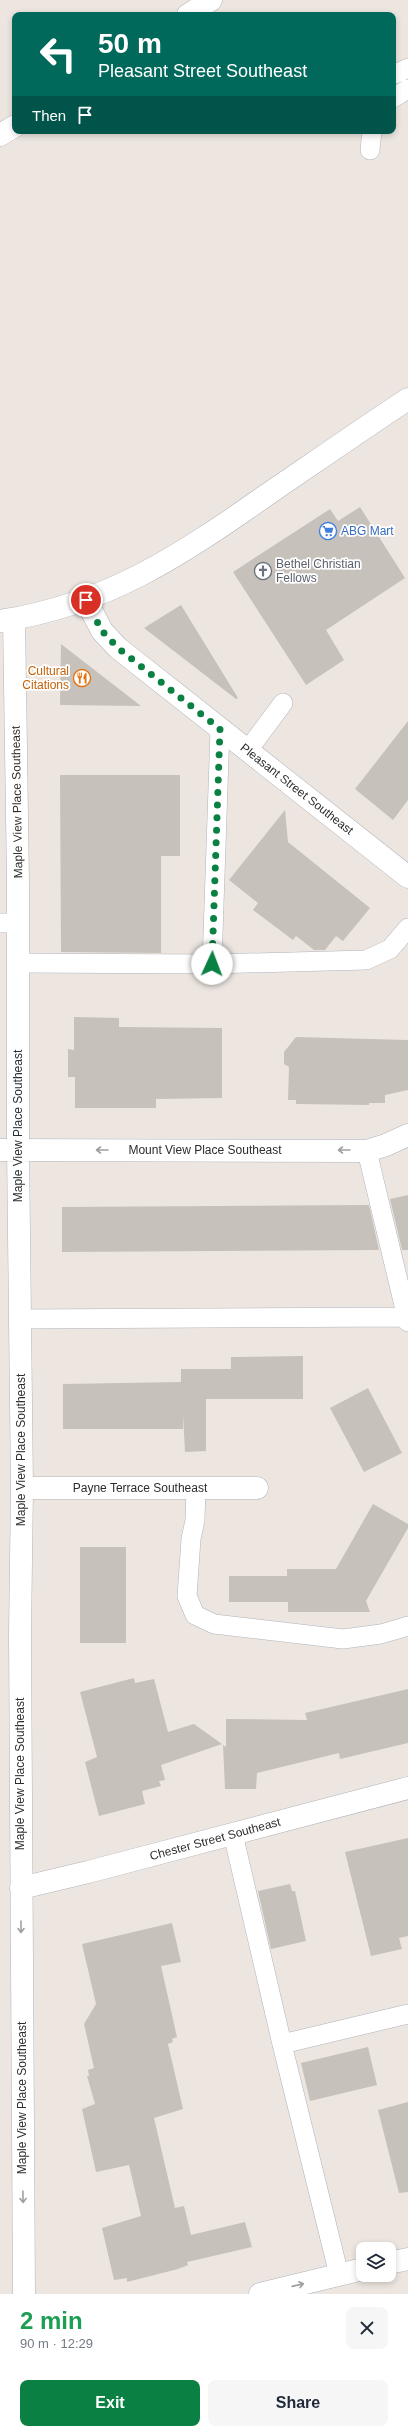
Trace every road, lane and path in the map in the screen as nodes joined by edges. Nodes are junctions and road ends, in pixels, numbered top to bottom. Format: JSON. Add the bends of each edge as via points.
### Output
{"nodes":[{"id":1,"x":211,"y":0,"type":"edge"},
{"id":2,"x":193,"y":12,"type":"edge"},
{"id":3,"x":408,"y":68,"type":"edge"},
{"id":4,"x":396,"y":74,"type":"edge"},
{"id":5,"x":408,"y":89,"type":"edge"},
{"id":6,"x":396,"y":96,"type":"edge"},
{"id":7,"x":12,"y":128,"type":"edge"},
{"id":8,"x":372,"y":134,"type":"edge"},
{"id":9,"x":0,"y":136,"type":"edge"},
{"id":10,"x":370,"y":150,"type":"dead end"},
{"id":11,"x":408,"y":399,"type":"edge"},
{"id":12,"x":86,"y":600,"type":"junction"},
{"id":13,"x":7,"y":620,"type":"edge"},
{"id":14,"x":283,"y":703,"type":"dead end"},
{"id":15,"x":220,"y":729,"type":"junction"},
{"id":16,"x":248,"y":750,"type":"junction"},
{"id":17,"x":408,"y":877,"type":"edge"},
{"id":18,"x":9,"y":923,"type":"edge"},
{"id":19,"x":408,"y":928,"type":"edge"},
{"id":20,"x":18,"y":963,"type":"junction"},
{"id":21,"x":212,"y":964,"type":"junction"},
{"id":22,"x":408,"y":1135,"type":"edge"},
{"id":23,"x":9,"y":1149,"type":"edge"},
{"id":24,"x":367,"y":1150,"type":"junction"},
{"id":25,"x":19,"y":1319,"type":"junction"},
{"id":26,"x":407,"y":1320,"type":"edge"},
{"id":27,"x":22,"y":1488,"type":"junction"},
{"id":28,"x":196,"y":1488,"type":"junction"},
{"id":29,"x":257,"y":1488,"type":"dead end"},
{"id":30,"x":408,"y":1626,"type":"edge"},
{"id":31,"x":408,"y":1788,"type":"edge"},
{"id":32,"x":232,"y":1834,"type":"junction"},
{"id":33,"x":21,"y":1888,"type":"junction"},
{"id":34,"x":408,"y":2014,"type":"edge"},
{"id":35,"x":282,"y":2044,"type":"junction"},
{"id":36,"x":408,"y":2258,"type":"edge"},
{"id":37,"x":396,"y":2261,"type":"edge"},
{"id":38,"x":356,"y":2271,"type":"edge"},
{"id":39,"x":339,"y":2275,"type":"junction"},
{"id":40,"x":24,"y":2287,"type":"edge"},
{"id":41,"x":260,"y":2294,"type":"edge"}],
"edges":[{"from":1,"to":2,"type":"street"},
{"from":3,"to":4,"type":"lane"},
{"from":5,"to":6,"type":"lane"},
{"from":7,"to":9,"type":"street"},
{"from":8,"to":10,"type":"lane"},
{"from":11,"to":12,"type":"street","via":[[213,533],[134,580]]},
{"from":12,"to":13,"type":"street","via":[[59,610]]},
{"from":12,"to":15,"type":"street","name":"Pleasant Street Southeast","via":[[99,626],[118,648]]},
{"from":13,"to":18,"type":"street","name":"Maple View Place Southeast"},
{"from":14,"to":16,"type":"lane"},
{"from":15,"to":16,"type":"street","name":"Pleasant Street Southeast"},
{"from":15,"to":21,"type":"lane"},
{"from":16,"to":17,"type":"street","name":"Pleasant Street Southeast"},
{"from":18,"to":20,"type":"street","name":"Maple View Place Southeast"},
{"from":19,"to":21,"type":"lane","via":[[390,949],[366,960]]},
{"from":20,"to":21,"type":"lane"},
{"from":20,"to":23,"type":"street","name":"Maple View Place Southeast"},
{"from":22,"to":24,"type":"street","name":"Mount View Place Southeast"},
{"from":24,"to":23,"type":"street","name":"Mount View Place Southeast","one_way":true},
{"from":23,"to":25,"type":"street","name":"Maple View Place Southeast"},
{"from":24,"to":26,"type":"lane"},
{"from":25,"to":26,"type":"lane"},
{"from":25,"to":27,"type":"street","name":"Maple View Place Southeast"},
{"from":27,"to":28,"type":"street","name":"Payne Terrace Southeast"},
{"from":27,"to":33,"type":"street","name":"Maple View Place Southeast"},
{"from":28,"to":29,"type":"street","name":"Payne Terrace Southeast"},
{"from":28,"to":30,"type":"lane","via":[[187,1596],[195,1615],[214,1624],[343,1639],[381,1634]]},
{"from":31,"to":32,"type":"street","name":"Chester Street Southeast"},
{"from":32,"to":33,"type":"street","name":"Chester Street Southeast"},
{"from":32,"to":35,"type":"lane"},
{"from":33,"to":40,"type":"street","name":"Maple View Place Southeast","one_way":true},
{"from":34,"to":35,"type":"lane"},
{"from":35,"to":39,"type":"lane"},
{"from":36,"to":37,"type":"street"},
{"from":38,"to":39,"type":"street"},
{"from":41,"to":39,"type":"street","one_way":true}]}
